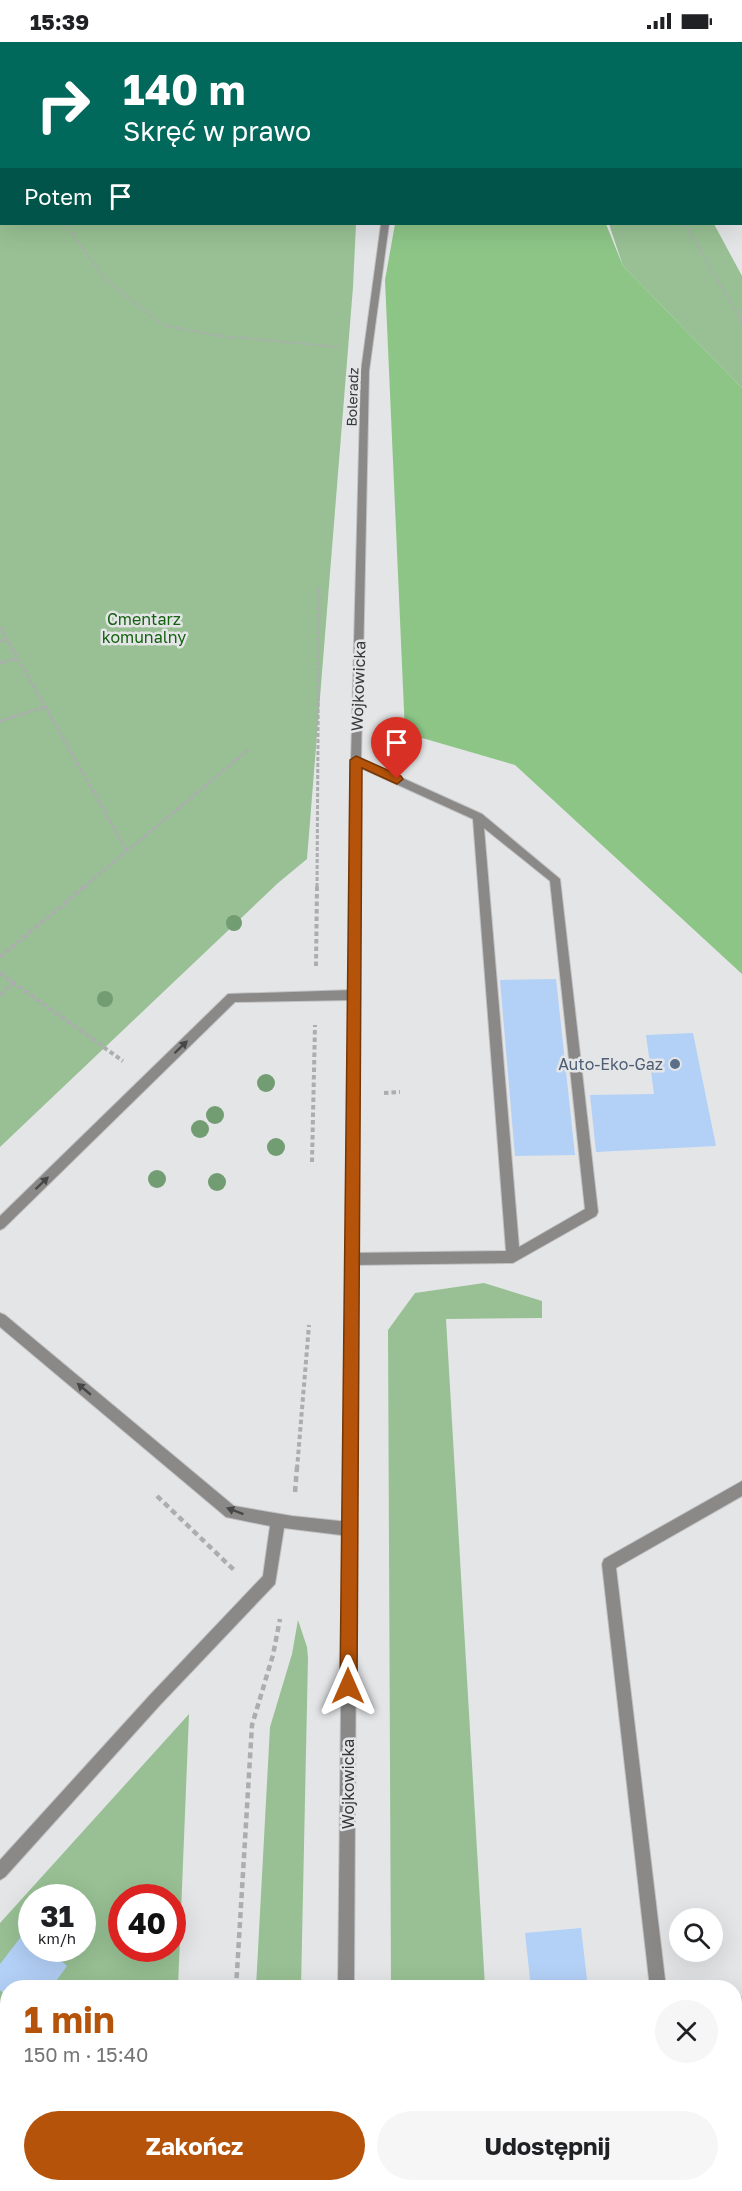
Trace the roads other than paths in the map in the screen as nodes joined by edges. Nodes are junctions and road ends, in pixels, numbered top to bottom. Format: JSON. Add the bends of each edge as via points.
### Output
{"nodes":[{"id":1,"x":385,"y":225,"type":"edge"},
{"id":2,"x":362,"y":572,"type":"joint"},
{"id":3,"x":356,"y":760,"type":"junction"},
{"id":4,"x":478,"y":817,"type":"junction"},
{"id":5,"x":353,"y":995,"type":"junction"},
{"id":6,"x":0,"y":1224,"type":"edge"},
{"id":7,"x":513,"y":1257,"type":"junction"},
{"id":8,"x":351,"y":1260,"type":"junction"},
{"id":9,"x":0,"y":1319,"type":"edge"},
{"id":10,"x":742,"y":1488,"type":"edge"},
{"id":11,"x":285,"y":1522,"type":"junction"},
{"id":12,"x":349,"y":1528,"type":"junction"},
{"id":13,"x":0,"y":1872,"type":"edge"},
{"id":14,"x":346,"y":1980,"type":"edge"},
{"id":15,"x":657,"y":1980,"type":"edge"}],
"edges":[{"from":1,"to":2,"type":"street","name":"Boleradz","via":[[365,371]]},
{"from":2,"to":3,"type":"street","name":"Wojkowicka"},
{"from":3,"to":4,"type":"street"},
{"from":3,"to":5,"type":"street","name":"Wojkowicka"},
{"from":4,"to":7,"type":"street"},
{"from":4,"to":7,"type":"street","via":[[555,879],[592,1212]]},
{"from":6,"to":5,"type":"street","one_way":true,"via":[[232,997]]},
{"from":5,"to":8,"type":"street","name":"Wojkowicka"},
{"from":7,"to":8,"type":"street"},
{"from":8,"to":12,"type":"street","name":"Wojkowicka"},
{"from":11,"to":9,"type":"street","one_way":true,"via":[[231,1512]]},
{"from":10,"to":15,"type":"street","via":[[609,1564]]},
{"from":11,"to":12,"type":"street"},
{"from":11,"to":13,"type":"street","via":[[270,1579]]},
{"from":12,"to":14,"type":"street","name":"Wojkowicka"}]}
